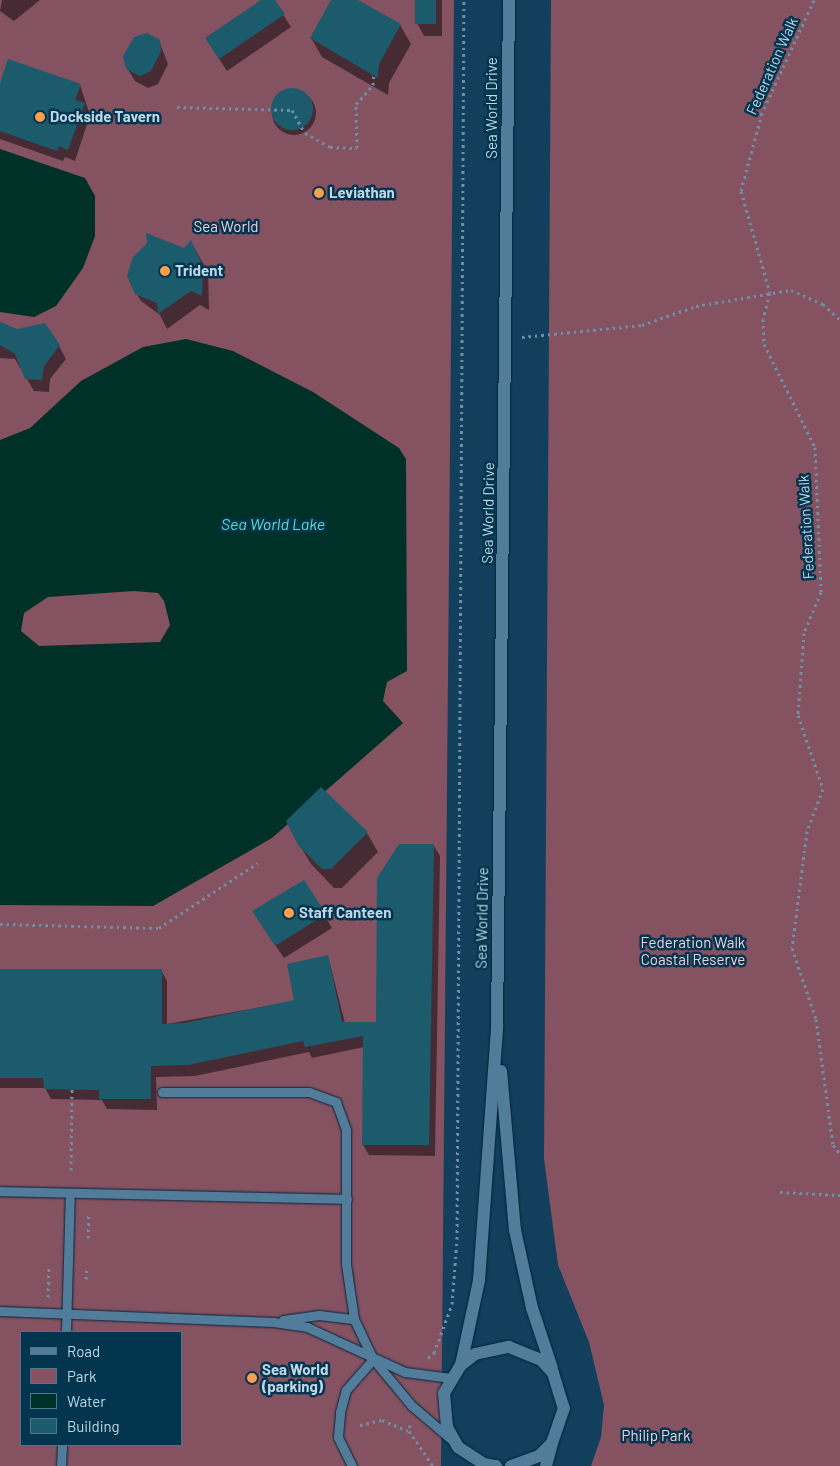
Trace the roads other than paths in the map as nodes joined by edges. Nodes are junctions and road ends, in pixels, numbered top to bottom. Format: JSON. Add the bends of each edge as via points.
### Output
{"nodes":[{"id":1,"x":509,"y":0,"type":"edge"},
{"id":2,"x":497,"y":1026,"type":"junction"},
{"id":3,"x":162,"y":1092,"type":"dead end"},
{"id":4,"x":0,"y":1191,"type":"edge"},
{"id":5,"x":70,"y":1193,"type":"junction"},
{"id":6,"x":347,"y":1199,"type":"junction"},
{"id":7,"x":0,"y":1311,"type":"edge"},
{"id":8,"x":67,"y":1314,"type":"junction"},
{"id":9,"x":354,"y":1319,"type":"junction"},
{"id":10,"x":273,"y":1322,"type":"junction"},
{"id":11,"x":66,"y":1331,"type":"edge"},
{"id":12,"x":373,"y":1359,"type":"junction"},
{"id":13,"x":461,"y":1364,"type":"junction"},
{"id":14,"x":553,"y":1373,"type":"junction"},
{"id":15,"x":451,"y":1378,"type":"junction"},
{"id":16,"x":552,"y":1443,"type":"junction"},
{"id":17,"x":456,"y":1444,"type":"junction"},
{"id":18,"x":62,"y":1446,"type":"edge"},
{"id":19,"x":61,"y":1466,"type":"edge"},
{"id":20,"x":352,"y":1466,"type":"edge"},
{"id":21,"x":462,"y":1466,"type":"edge"},
{"id":22,"x":496,"y":1466,"type":"edge"},
{"id":23,"x":511,"y":1466,"type":"edge"},
{"id":24,"x":546,"y":1466,"type":"edge"}],
"edges":[{"from":1,"to":2,"type":"street","name":"Sea World Drive"},
{"from":2,"to":13,"type":"street","name":"Sea World Drive","via":[[478,1280]]},
{"from":2,"to":14,"type":"street","name":"Sea World Drive","via":[[516,1230],[532,1308]]},
{"from":3,"to":6,"type":"lane","via":[[310,1092],[336,1102],[346,1130]]},
{"from":4,"to":5,"type":"lane"},
{"from":5,"to":6,"type":"lane"},
{"from":5,"to":8,"type":"lane"},
{"from":6,"to":9,"type":"lane","via":[[346,1264]]},
{"from":7,"to":8,"type":"lane"},
{"from":8,"to":10,"type":"lane"},
{"from":8,"to":11,"type":"lane"},
{"from":9,"to":10,"type":"lane","via":[[319,1315]]},
{"from":9,"to":12,"type":"lane"},
{"from":10,"to":12,"type":"lane","via":[[307,1327]]},
{"from":12,"to":15,"type":"lane","via":[[418,1374]]},
{"from":12,"to":17,"type":"lane","via":[[415,1408]]},
{"from":12,"to":20,"type":"lane","via":[[346,1390],[340,1412],[338,1437]]},
{"from":13,"to":14,"type":"street","via":[[491,1348],[509,1347],[542,1360]]},
{"from":13,"to":15,"type":"street"},
{"from":14,"to":16,"type":"street","name":"Sea World Drive","via":[[564,1408]]},
{"from":15,"to":17,"type":"street","via":[[443,1410]]},
{"from":16,"to":23,"type":"street","via":[[539,1456]]},
{"from":16,"to":24,"type":"street"},
{"from":17,"to":21,"type":"street"},
{"from":17,"to":22,"type":"street","via":[[484,1464]]},
{"from":18,"to":19,"type":"lane"}]}
